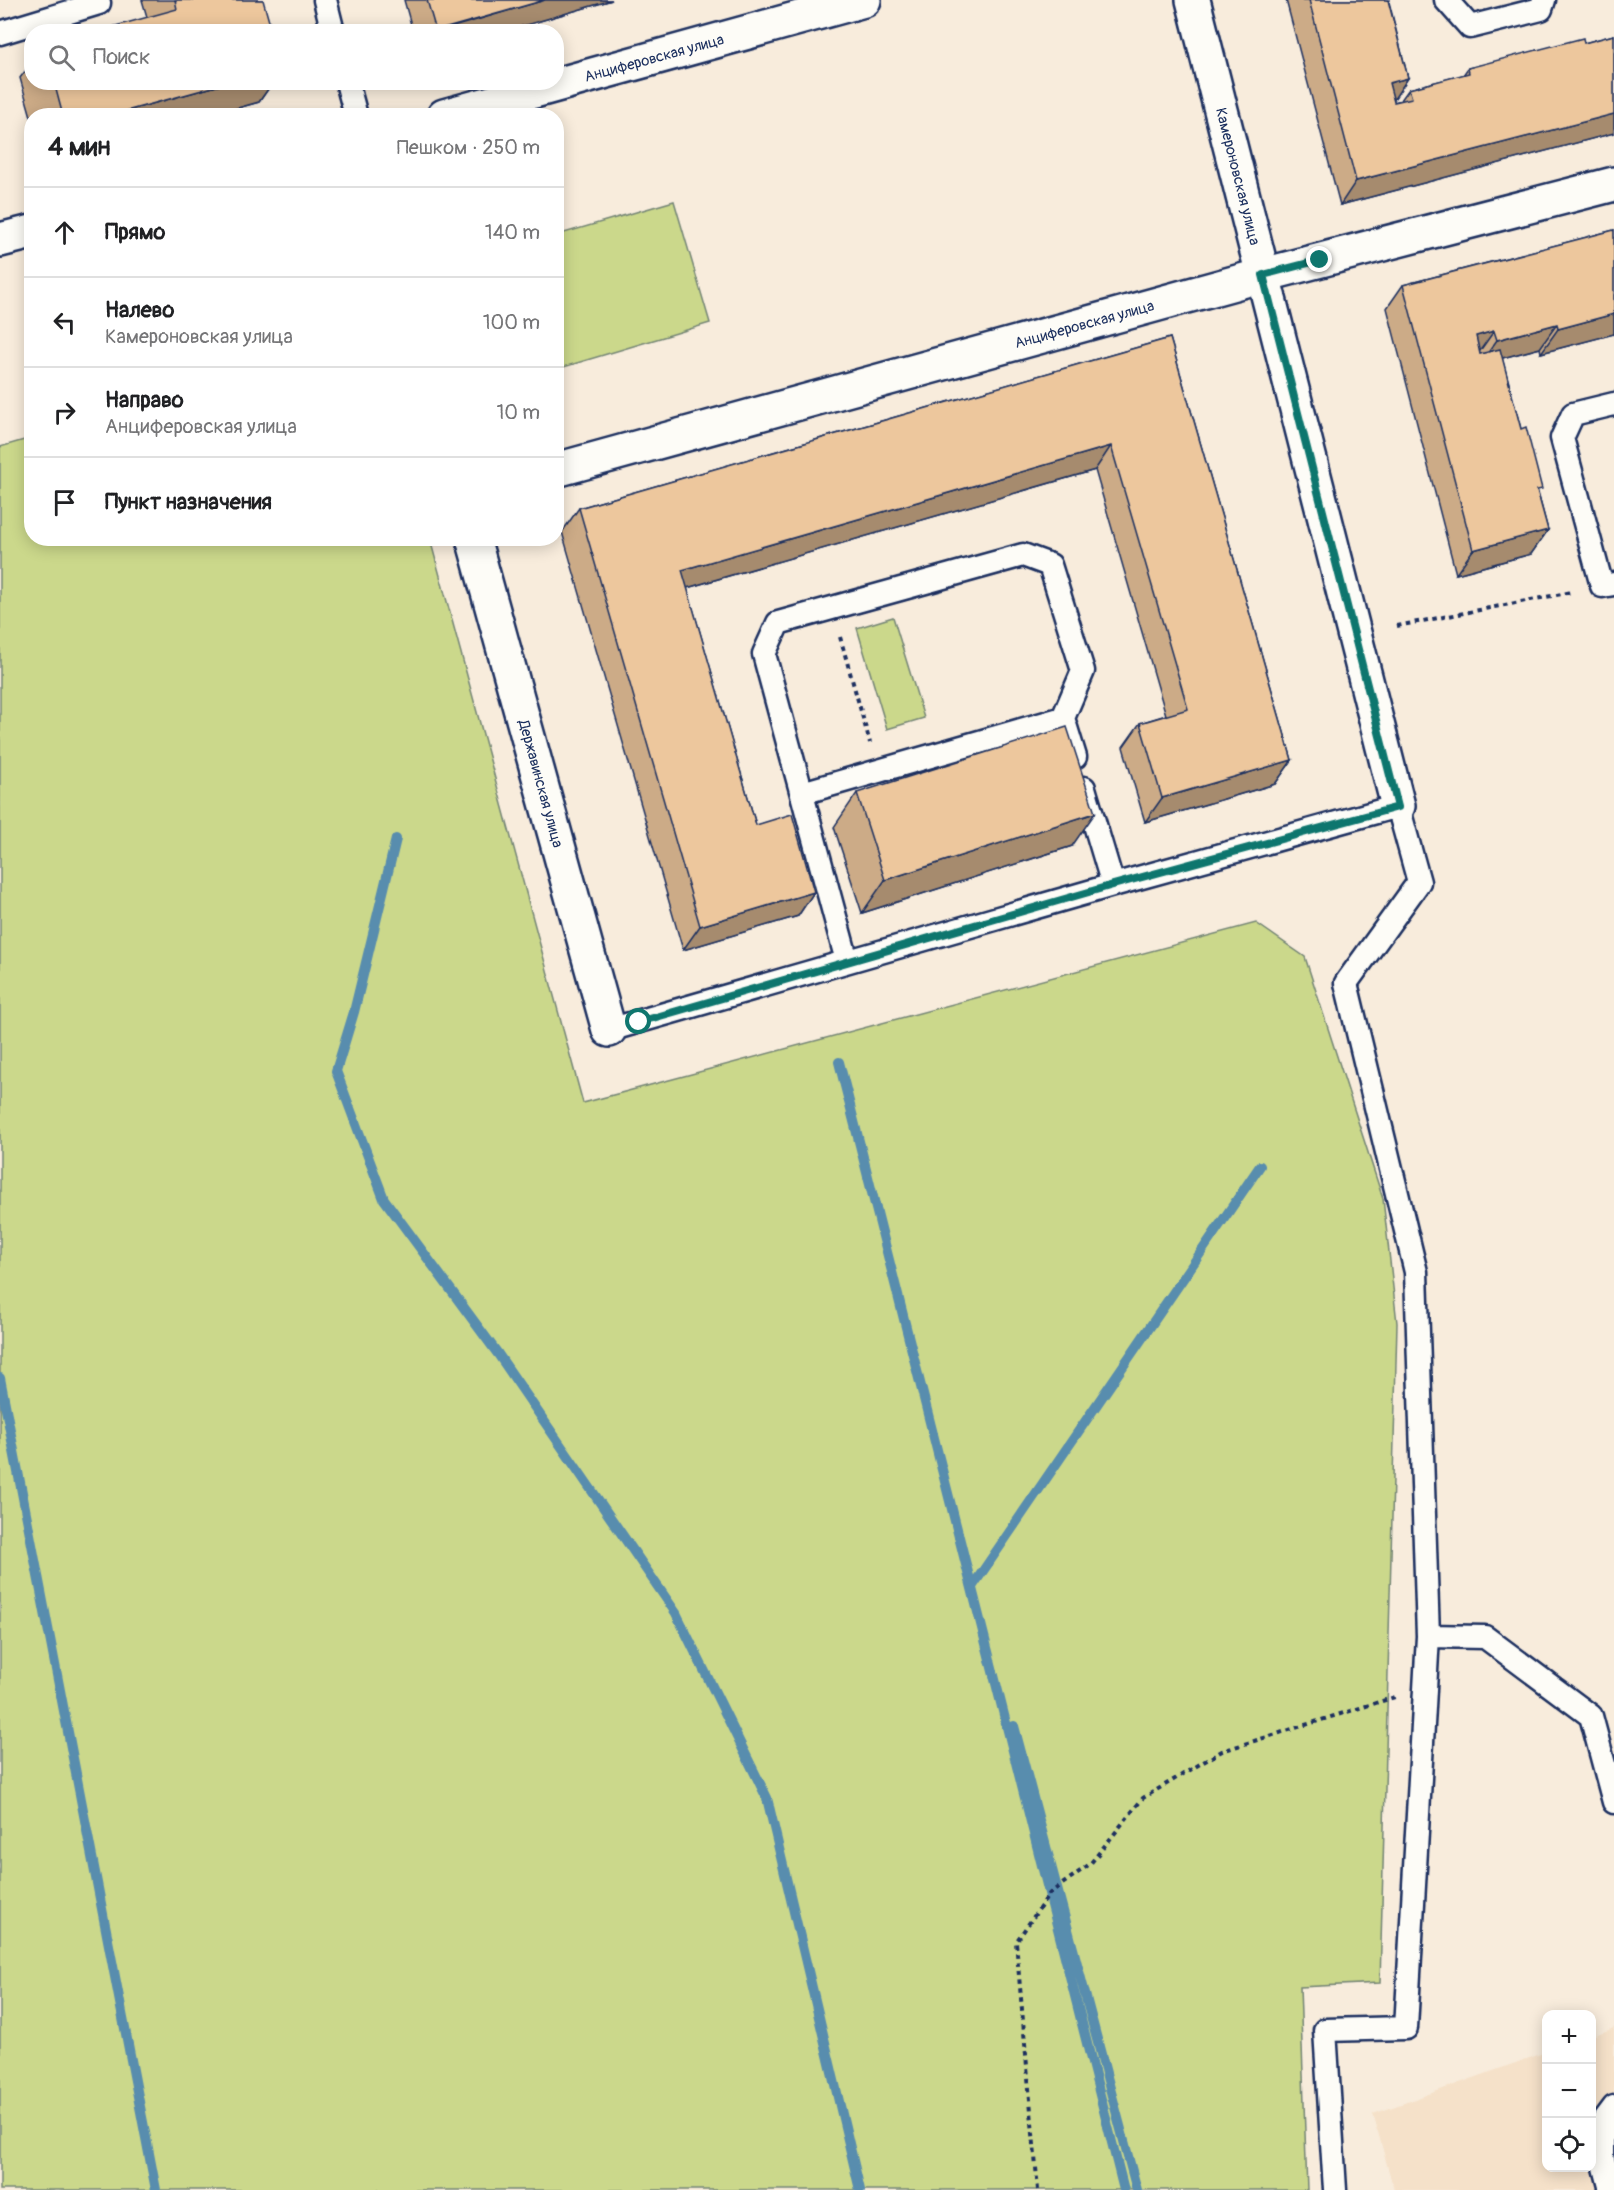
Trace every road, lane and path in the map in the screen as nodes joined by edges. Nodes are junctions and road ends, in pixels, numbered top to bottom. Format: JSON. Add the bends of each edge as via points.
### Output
{"nodes":[{"id":1,"x":98,"y":0,"type":"edge"},
{"id":2,"x":325,"y":0,"type":"edge"},
{"id":3,"x":864,"y":0,"type":"edge"},
{"id":4,"x":1193,"y":0,"type":"edge"},
{"id":5,"x":1446,"y":0,"type":"edge"},
{"id":6,"x":1544,"y":0,"type":"edge"},
{"id":7,"x":30,"y":24,"type":"edge"},
{"id":8,"x":331,"y":24,"type":"edge"},
{"id":9,"x":24,"y":26,"type":"edge"},
{"id":10,"x":0,"y":33,"type":"edge"},
{"id":11,"x":564,"y":83,"type":"edge"},
{"id":12,"x":349,"y":90,"type":"edge"},
{"id":13,"x":538,"y":90,"type":"edge"},
{"id":14,"x":354,"y":108,"type":"edge"},
{"id":15,"x":473,"y":108,"type":"edge"},
{"id":16,"x":1614,"y":184,"type":"edge"},
{"id":17,"x":24,"y":234,"type":"edge"},
{"id":18,"x":0,"y":240,"type":"edge"},
{"id":19,"x":1263,"y":275,"type":"junction"},
{"id":20,"x":1614,"y":404,"type":"edge"},
{"id":21,"x":564,"y":468,"type":"edge"},
{"id":22,"x":475,"y":546,"type":"edge"},
{"id":23,"x":1608,"y":585,"type":"edge"},
{"id":24,"x":832,"y":608,"type":"junction"},
{"id":25,"x":1397,"y":626,"type":"dead end"},
{"id":26,"x":1064,"y":718,"type":"junction"},
{"id":27,"x":878,"y":772,"type":"junction"},
{"id":28,"x":802,"y":793,"type":"junction"},
{"id":29,"x":1398,"y":807,"type":"junction"},
{"id":30,"x":1113,"y":885,"type":"junction"},
{"id":31,"x":847,"y":961,"type":"junction"},
{"id":32,"x":609,"y":1030,"type":"joint"},
{"id":33,"x":1428,"y":1636,"type":"junction"},
{"id":34,"x":1425,"y":1689,"type":"junction"},
{"id":35,"x":1614,"y":1802,"type":"edge"},
{"id":36,"x":1614,"y":2107,"type":"edge"},
{"id":37,"x":1038,"y":2190,"type":"edge"},
{"id":38,"x":1335,"y":2190,"type":"edge"},
{"id":39,"x":1611,"y":2190,"type":"edge"}],
"edges":[{"from":1,"to":7,"type":"lane","via":[[99,3]]},
{"from":2,"to":8,"type":"lane"},
{"from":3,"to":11,"type":"street","name":"Анциферовская улица"},
{"from":4,"to":19,"type":"street","name":"Камероновская улица"},
{"from":5,"to":6,"type":"lane","via":[[1470,27],[1541,9]]},
{"from":9,"to":10,"type":"lane"},
{"from":12,"to":14,"type":"lane"},
{"from":13,"to":15,"type":"street","name":"Анциферовская улица"},
{"from":16,"to":19,"type":"street","name":"Анциферовская улица"},
{"from":17,"to":18,"type":"street"},
{"from":19,"to":21,"type":"street","name":"Анциферовская улица"},
{"from":19,"to":29,"type":"street","name":"Камероновская улица"},
{"from":20,"to":23,"type":"lane","via":[[1573,414],[1562,438]]},
{"from":22,"to":32,"type":"street","name":"Державинская улица"},
{"from":23,"to":25,"type":"path"},
{"from":24,"to":26,"type":"lane","via":[[1023,555],[1050,565],[1083,671]]},
{"from":24,"to":27,"type":"path"},
{"from":24,"to":28,"type":"lane","via":[[778,622],[764,654]]},
{"from":26,"to":27,"type":"lane"},
{"from":26,"to":30,"type":"lane"},
{"from":27,"to":28,"type":"lane"},
{"from":28,"to":31,"type":"lane"},
{"from":29,"to":30,"type":"lane"},
{"from":29,"to":33,"type":"lane","via":[[1419,882],[1346,983],[1416,1272]]},
{"from":30,"to":31,"type":"lane"},
{"from":31,"to":32,"type":"lane"},
{"from":33,"to":34,"type":"lane"},
{"from":33,"to":35,"type":"lane","via":[[1485,1637],[1591,1716]]},
{"from":34,"to":37,"type":"path","via":[[1222,1751],[1143,1798],[1090,1864],[1050,1893],[1016,1942]]},
{"from":34,"to":38,"type":"lane","via":[[1406,2028],[1325,2030]]},
{"from":36,"to":39,"type":"lane","via":[[1602,2123],[1602,2156]]}]}
